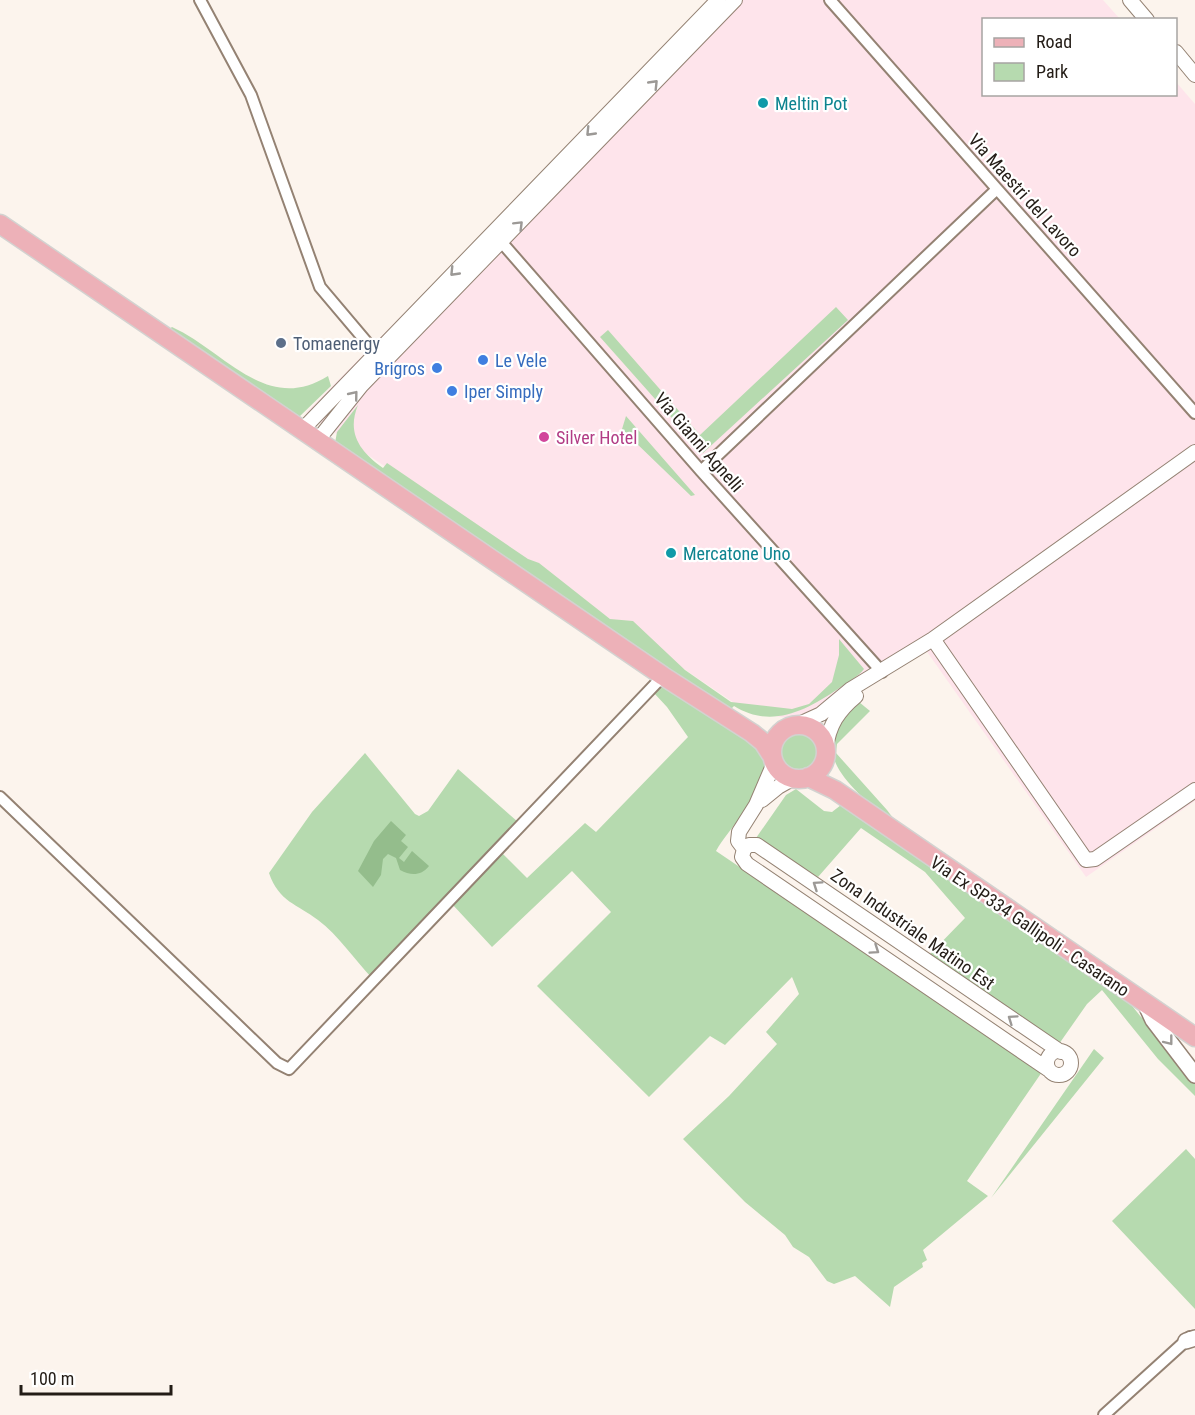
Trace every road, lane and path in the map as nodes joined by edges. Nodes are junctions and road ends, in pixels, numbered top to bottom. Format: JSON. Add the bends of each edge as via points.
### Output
{"nodes":[{"id":1,"x":200,"y":0,"type":"edge"},
{"id":2,"x":718,"y":0,"type":"edge"},
{"id":3,"x":735,"y":0,"type":"edge"},
{"id":4,"x":830,"y":0,"type":"edge"},
{"id":5,"x":1130,"y":0,"type":"edge"},
{"id":6,"x":1145,"y":18,"type":"edge"},
{"id":7,"x":1177,"y":53,"type":"edge"},
{"id":8,"x":1195,"y":75,"type":"edge"},
{"id":9,"x":997,"y":189,"type":"junction"},
{"id":10,"x":0,"y":224,"type":"edge"},
{"id":11,"x":497,"y":237,"type":"junction"},
{"id":12,"x":380,"y":357,"type":"junction"},
{"id":13,"x":1195,"y":412,"type":"edge"},
{"id":14,"x":302,"y":430,"type":"junction"},
{"id":15,"x":317,"y":441,"type":"junction"},
{"id":16,"x":1195,"y":452,"type":"edge"},
{"id":17,"x":701,"y":471,"type":"junction"},
{"id":18,"x":933,"y":639,"type":"junction"},
{"id":19,"x":881,"y":673,"type":"junction"},
{"id":20,"x":663,"y":676,"type":"junction"},
{"id":21,"x":714,"y":708,"type":"junction"},
{"id":22,"x":796,"y":725,"type":"junction"},
{"id":23,"x":826,"y":752,"type":"junction"},
{"id":24,"x":773,"y":759,"type":"junction"},
{"id":25,"x":801,"y":778,"type":"junction"},
{"id":26,"x":1195,"y":790,"type":"edge"},
{"id":27,"x":0,"y":797,"type":"edge"},
{"id":28,"x":756,"y":805,"type":"junction"},
{"id":29,"x":867,"y":812,"type":"junction"},
{"id":30,"x":744,"y":849,"type":"junction"},
{"id":31,"x":840,"y":901,"type":"junction"},
{"id":32,"x":828,"y":919,"type":"junction"},
{"id":33,"x":972,"y":991,"type":"junction"},
{"id":34,"x":1146,"y":1005,"type":"junction"},
{"id":35,"x":959,"y":1008,"type":"junction"},
{"id":36,"x":1195,"y":1037,"type":"edge"},
{"id":37,"x":1061,"y":1052,"type":"junction"},
{"id":38,"x":1049,"y":1070,"type":"junction"},
{"id":39,"x":1195,"y":1075,"type":"edge"},
{"id":40,"x":1192,"y":1337,"type":"edge"},
{"id":41,"x":1104,"y":1415,"type":"edge"}],
"edges":[{"from":1,"to":12,"type":"street","via":[[251,95],[320,287]]},
{"from":2,"to":11,"type":"street","one_way":true},
{"from":11,"to":3,"type":"street","one_way":true},
{"from":4,"to":9,"type":"street","name":"Via Maestri del Lavoro"},
{"from":5,"to":6,"type":"street"},
{"from":7,"to":8,"type":"street"},
{"from":9,"to":13,"type":"street","name":"Via Maestri del Lavoro"},
{"from":9,"to":17,"type":"street"},
{"from":10,"to":14,"type":"main road"},
{"from":11,"to":12,"type":"street"},
{"from":11,"to":17,"type":"street","name":"Via Gianni Agnelli"},
{"from":12,"to":14,"type":"street"},
{"from":15,"to":12,"type":"street","one_way":true},
{"from":14,"to":15,"type":"main road"},
{"from":15,"to":20,"type":"main road"},
{"from":16,"to":18,"type":"street"},
{"from":17,"to":19,"type":"street","name":"Via Gianni Agnelli"},
{"from":18,"to":19,"type":"street"},
{"from":18,"to":26,"type":"street","via":[[1086,860],[1095,859]]},
{"from":19,"to":22,"type":"street","via":[[851,689],[821,714]]},
{"from":19,"to":23,"type":"street","via":[[838,714],[828,734]]},
{"from":20,"to":21,"type":"main road"},
{"from":20,"to":27,"type":"street","via":[[289,1069],[277,1063]]},
{"from":21,"to":22,"type":"main road","via":[[764,725]]},
{"from":21,"to":24,"type":"main road","via":[[764,742]]},
{"from":22,"to":23,"type":"main road","via":[[816,730]]},
{"from":22,"to":24,"type":"main road","via":[[777,734],[772,746]]},
{"from":23,"to":25,"type":"main road","via":[[820,769]]},
{"from":23,"to":29,"type":"main road","name":"Via Ex SP334 Gallipoli - Casarano","via":[[837,777]]},
{"from":24,"to":25,"type":"main road","via":[[782,773]]},
{"from":24,"to":28,"type":"street"},
{"from":25,"to":28,"type":"street","via":[[778,787]]},
{"from":25,"to":29,"type":"main road","name":"Via Ex SP334 Gallipoli - Casarano","via":[[826,784]]},
{"from":28,"to":30,"type":"street","via":[[738,835]]},
{"from":29,"to":34,"type":"main road","name":"Via Ex SP334 Gallipoli - Casarano"},
{"from":31,"to":30,"type":"street","name":"Zona Industriale Matino Est","one_way":true,"via":[[757,845]]},
{"from":30,"to":32,"type":"street","via":[[744,861]]},
{"from":31,"to":32,"type":"street"},
{"from":31,"to":33,"type":"street","name":"Zona Industriale Matino Est"},
{"from":32,"to":35,"type":"street","one_way":true},
{"from":33,"to":35,"type":"street"},
{"from":37,"to":33,"type":"street","name":"Zona Industriale Matino Est","one_way":true},
{"from":34,"to":36,"type":"main road","name":"Via Ex SP334 Gallipoli - Casarano"},
{"from":34,"to":39,"type":"main road","one_way":true},
{"from":35,"to":38,"type":"street"},
{"from":37,"to":38,"type":"street","via":[[1048,1059]]},
{"from":37,"to":38,"type":"street","via":[[1070,1059],[1069,1070],[1060,1075]]},
{"from":40,"to":41,"type":"street"}]}
